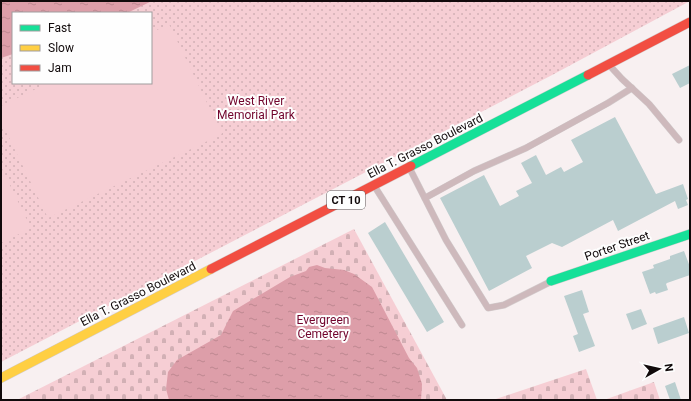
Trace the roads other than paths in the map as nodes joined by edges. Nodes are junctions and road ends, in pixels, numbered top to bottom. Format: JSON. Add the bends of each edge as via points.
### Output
{"nodes":[{"id":1,"x":690,"y":22,"type":"edge"},
{"id":2,"x":609,"y":64,"type":"junction"},
{"id":3,"x":632,"y":88,"type":"junction"},
{"id":4,"x":679,"y":140,"type":"dead end"},
{"id":5,"x":409,"y":168,"type":"junction"},
{"id":6,"x":374,"y":186,"type":"junction"},
{"id":7,"x":425,"y":198,"type":"junction"},
{"id":8,"x":690,"y":234,"type":"edge"},
{"id":9,"x":551,"y":281,"type":"joint"},
{"id":10,"x":462,"y":325,"type":"dead end"},
{"id":11,"x":1,"y":378,"type":"edge"}],
"edges":[{"from":1,"to":2,"type":"main road","name":"Ella T. Grasso Boulevard","number":"CT 10"},
{"from":2,"to":3,"type":"lane"},
{"from":2,"to":5,"type":"main road","name":"Ella T. Grasso Boulevard","number":"CT 10"},
{"from":3,"to":4,"type":"lane"},
{"from":3,"to":7,"type":"lane","via":[[526,148],[474,171]]},
{"from":5,"to":6,"type":"main road","name":"Ella T. Grasso Boulevard","number":"CT 10"},
{"from":5,"to":7,"type":"lane"},
{"from":6,"to":10,"type":"lane"},
{"from":6,"to":11,"type":"main road","name":"Ella T. Grasso Boulevard","number":"CT 10"},
{"from":7,"to":9,"type":"lane","via":[[446,240],[488,308],[504,305]]},
{"from":8,"to":9,"type":"main road","name":"Porter Street"}]}
